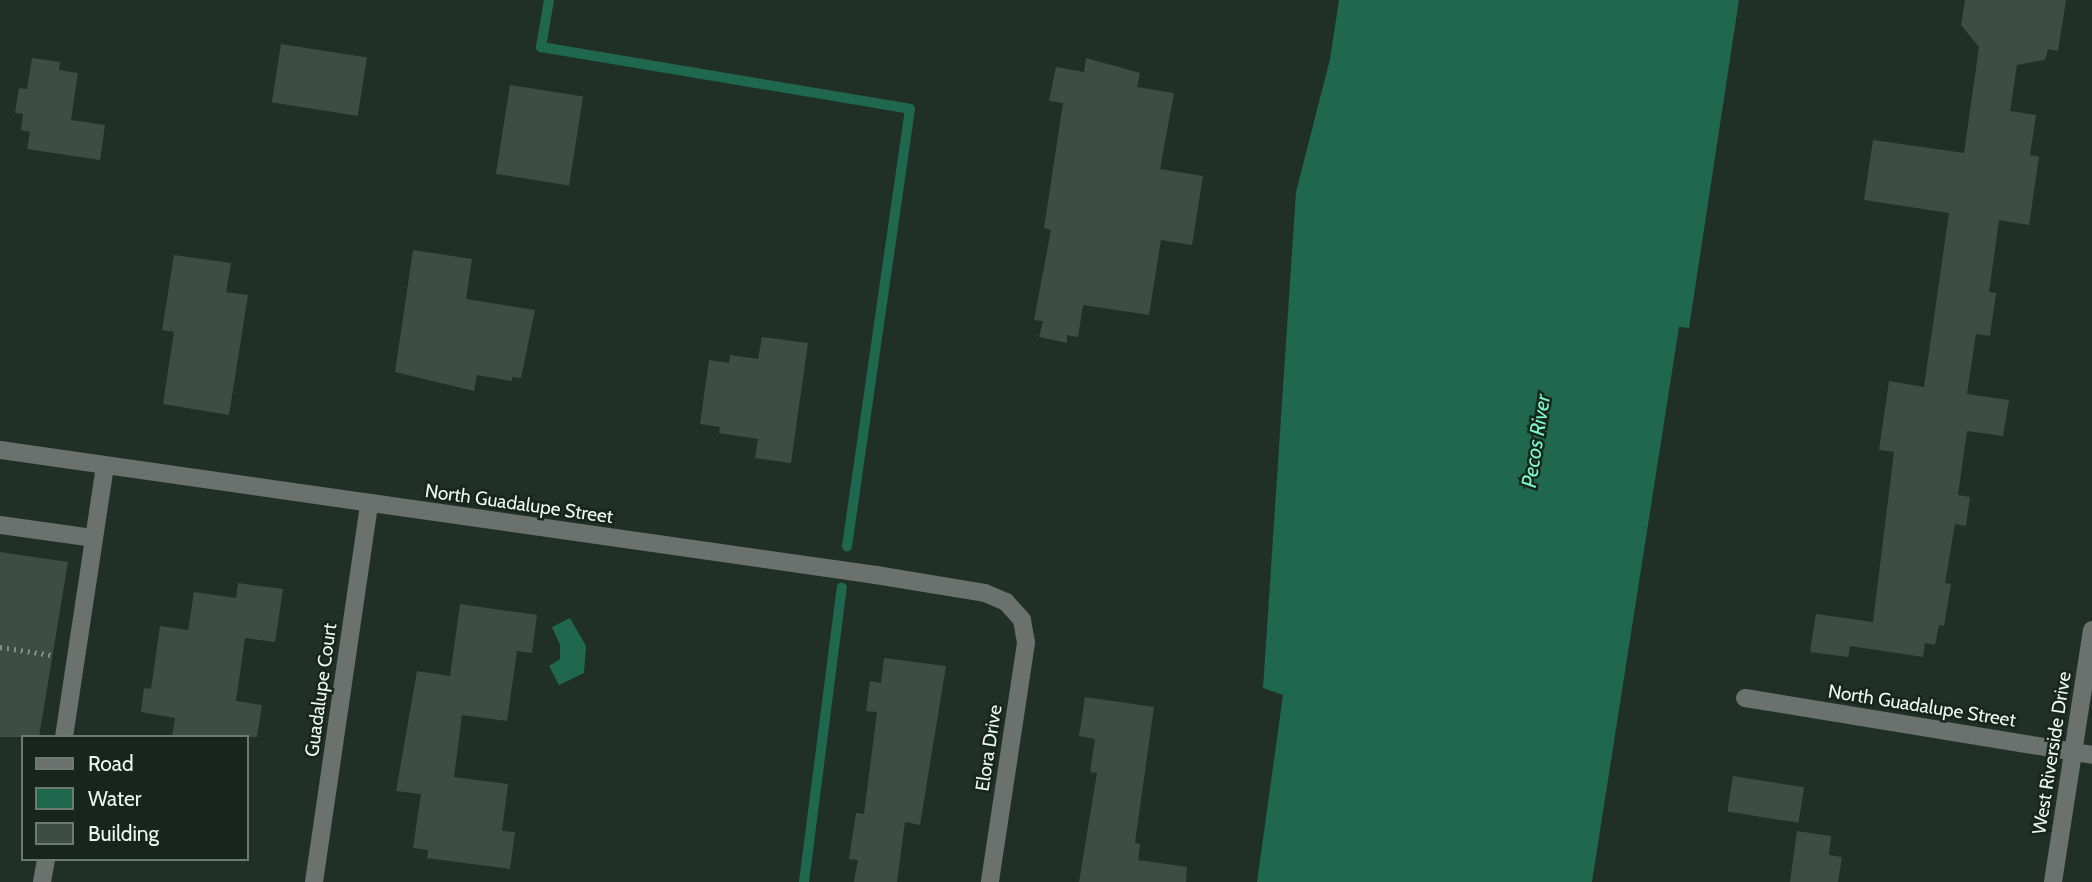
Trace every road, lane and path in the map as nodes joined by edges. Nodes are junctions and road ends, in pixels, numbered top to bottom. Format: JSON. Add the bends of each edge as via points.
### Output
{"nodes":[{"id":1,"x":0,"y":450,"type":"edge"},
{"id":2,"x":105,"y":465,"type":"junction"},
{"id":3,"x":369,"y":504,"type":"junction"},
{"id":4,"x":0,"y":525,"type":"edge"},
{"id":5,"x":94,"y":538,"type":"junction"},
{"id":6,"x":1022,"y":620,"type":"joint"},
{"id":7,"x":2092,"y":630,"type":"edge"},
{"id":8,"x":0,"y":647,"type":"edge"},
{"id":9,"x":63,"y":657,"type":"dead end"},
{"id":10,"x":1745,"y":698,"type":"dead end"},
{"id":11,"x":64,"y":735,"type":"edge"},
{"id":12,"x":2073,"y":752,"type":"junction"},
{"id":13,"x":2092,"y":755,"type":"edge"},
{"id":14,"x":46,"y":861,"type":"edge"},
{"id":15,"x":42,"y":882,"type":"edge"},
{"id":16,"x":314,"y":882,"type":"edge"},
{"id":17,"x":990,"y":882,"type":"edge"},
{"id":18,"x":2053,"y":882,"type":"edge"}],
"edges":[{"from":1,"to":2,"type":"street","name":"North Guadalupe Street"},
{"from":2,"to":3,"type":"street","name":"North Guadalupe Street"},
{"from":2,"to":5,"type":"street"},
{"from":3,"to":6,"type":"street","name":"North Guadalupe Street","via":[[985,593],[1006,602]]},
{"from":3,"to":16,"type":"street","name":"Guadalupe Court"},
{"from":4,"to":5,"type":"street"},
{"from":5,"to":11,"type":"street"},
{"from":6,"to":17,"type":"street","name":"Elora Drive","via":[[1026,643]]},
{"from":7,"to":12,"type":"street","name":"West Riverside Drive"},
{"from":8,"to":9,"type":"path"},
{"from":10,"to":12,"type":"street","name":"North Guadalupe Street"},
{"from":12,"to":13,"type":"street","name":"North Guadalupe Street"},
{"from":12,"to":18,"type":"street","name":"West Riverside Drive"},
{"from":14,"to":15,"type":"street"}]}
